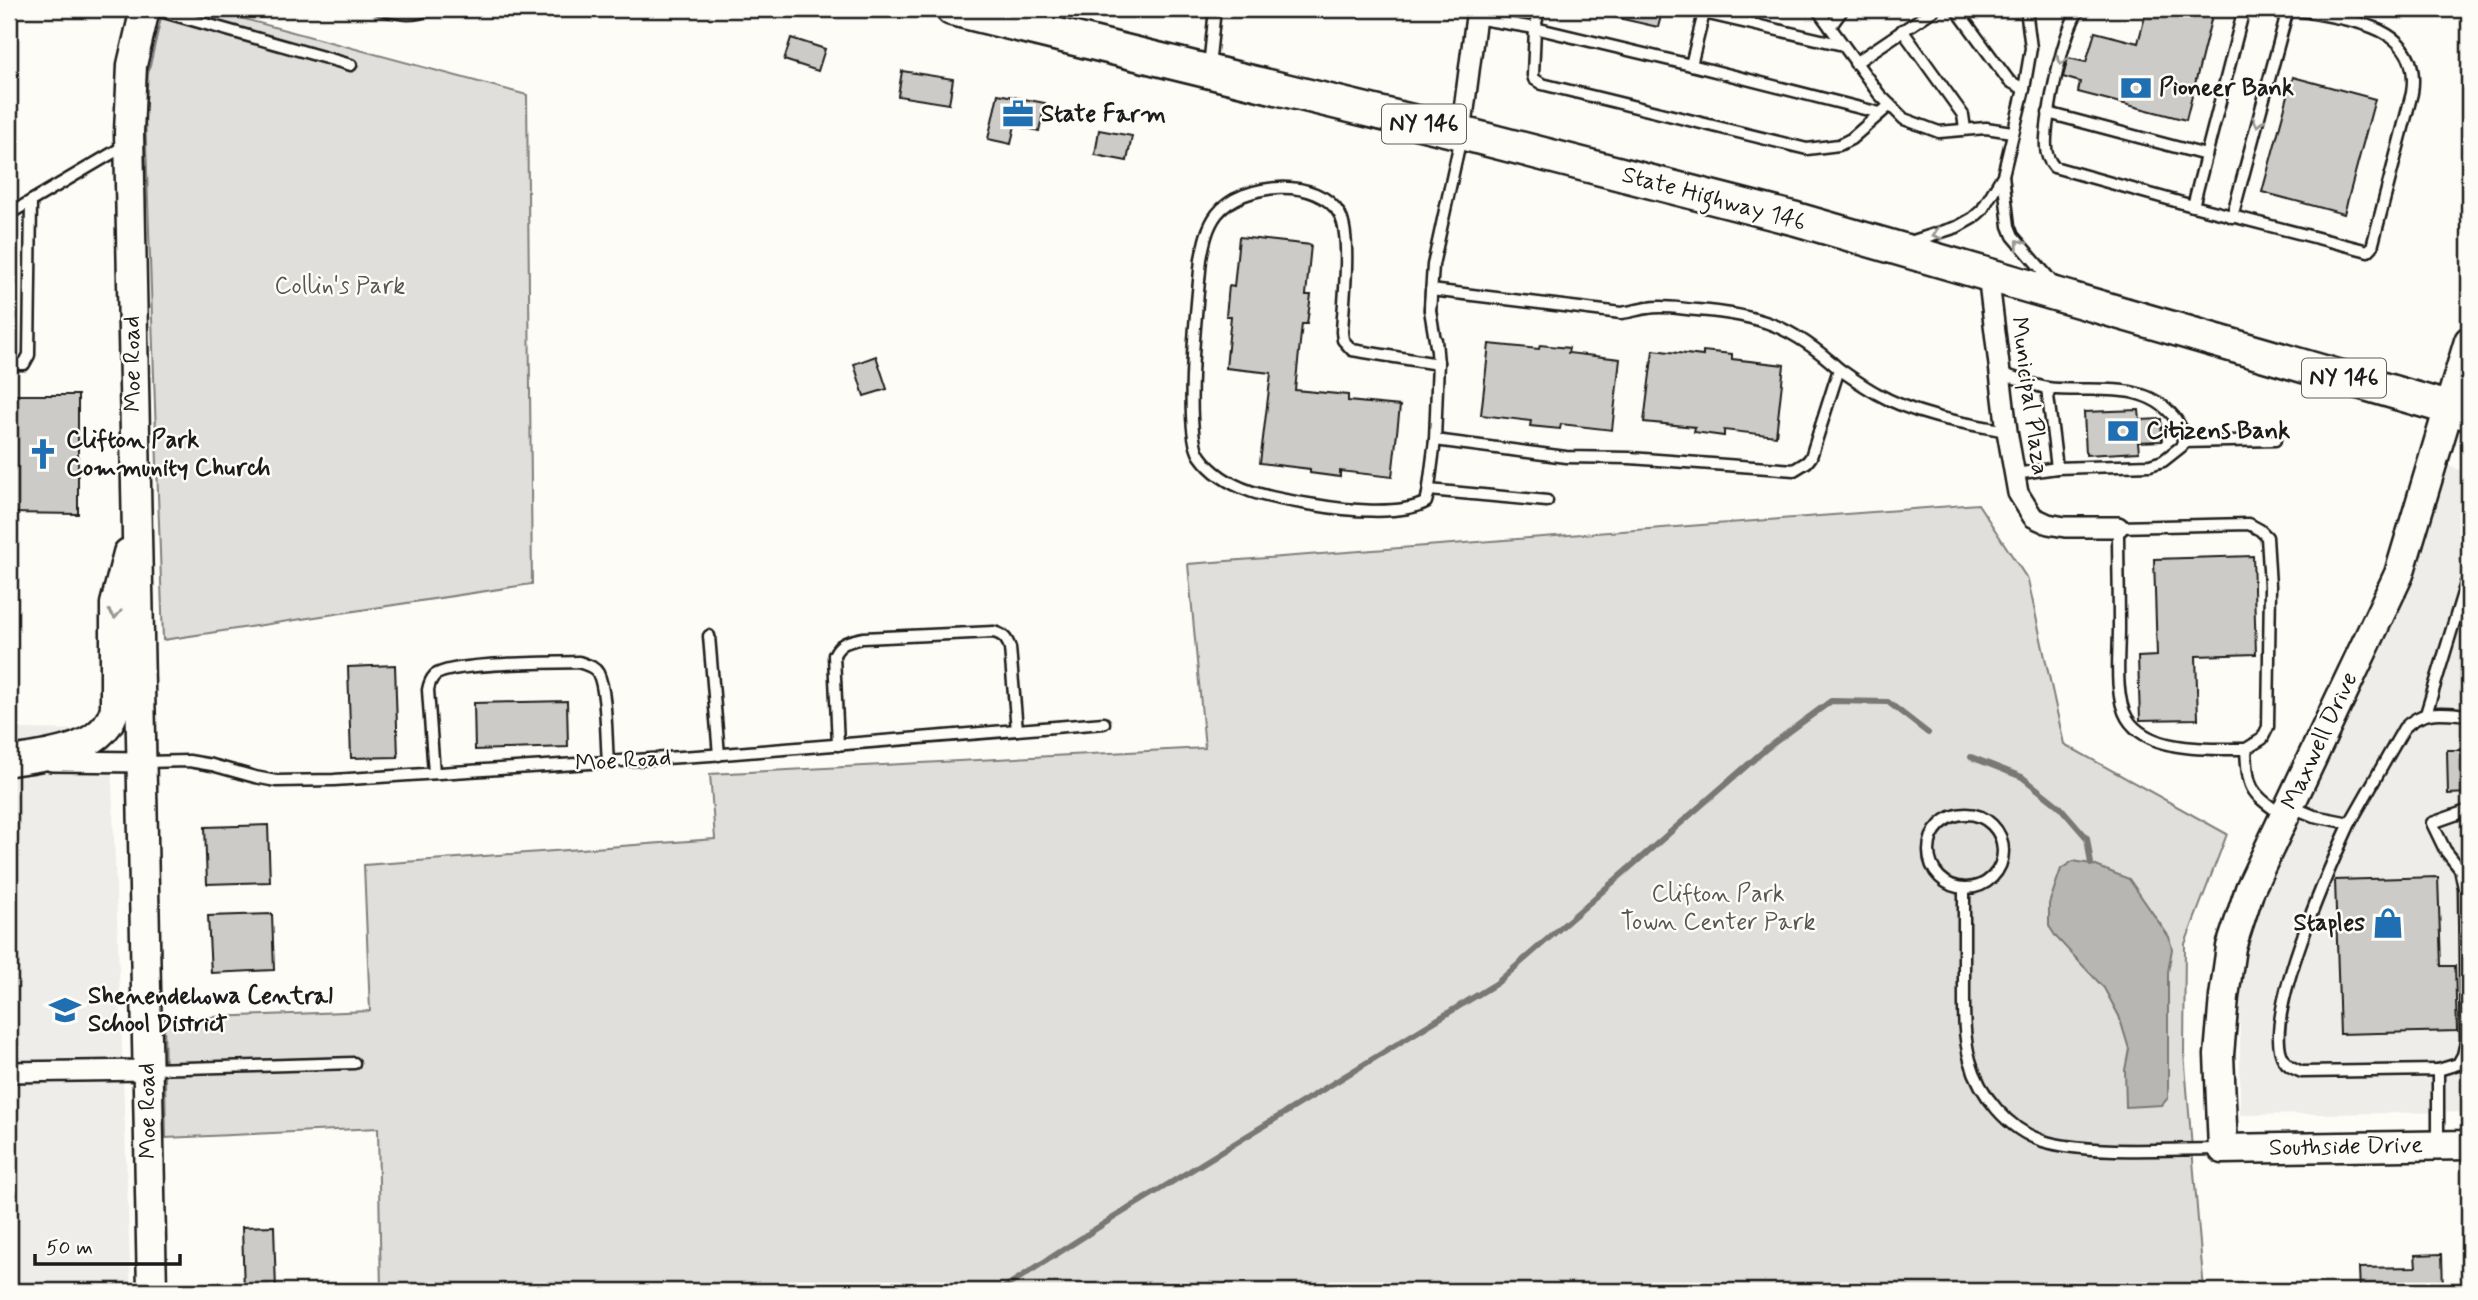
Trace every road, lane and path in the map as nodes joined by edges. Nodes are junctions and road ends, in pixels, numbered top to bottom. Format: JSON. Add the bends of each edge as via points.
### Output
{"nodes":[{"id":1,"x":145,"y":9,"type":"edge"},
{"id":2,"x":153,"y":9,"type":"edge"},
{"id":3,"x":379,"y":9,"type":"edge"},
{"id":4,"x":431,"y":9,"type":"edge"},
{"id":5,"x":952,"y":9,"type":"edge"},
{"id":6,"x":1214,"y":9,"type":"edge"},
{"id":7,"x":1539,"y":9,"type":"edge"},
{"id":8,"x":1817,"y":9,"type":"edge"},
{"id":9,"x":1843,"y":9,"type":"edge"},
{"id":10,"x":1935,"y":9,"type":"edge"},
{"id":11,"x":1956,"y":9,"type":"edge"},
{"id":12,"x":2026,"y":9,"type":"edge"},
{"id":13,"x":2080,"y":9,"type":"edge"},
{"id":14,"x":2244,"y":9,"type":"edge"},
{"id":15,"x":2288,"y":9,"type":"edge"},
{"id":16,"x":2294,"y":9,"type":"edge"},
{"id":17,"x":1704,"y":11,"type":"edge"},
{"id":18,"x":1476,"y":14,"type":"edge"},
{"id":19,"x":1830,"y":27,"type":"junction"},
{"id":20,"x":1535,"y":28,"type":"junction"},
{"id":21,"x":1902,"y":30,"type":"junction"},
{"id":22,"x":1843,"y":46,"type":"junction"},
{"id":23,"x":1854,"y":63,"type":"junction"},
{"id":24,"x":351,"y":65,"type":"dead end"},
{"id":25,"x":1691,"y":65,"type":"junction"},
{"id":26,"x":1208,"y":71,"type":"junction"},
{"id":27,"x":2025,"y":89,"type":"junction"},
{"id":28,"x":1890,"y":105,"type":"junction"},
{"id":29,"x":1880,"y":113,"type":"junction"},
{"id":30,"x":2048,"y":113,"type":"junction"},
{"id":31,"x":1965,"y":129,"type":"junction"},
{"id":32,"x":2012,"y":131,"type":"junction"},
{"id":33,"x":1461,"y":134,"type":"junction"},
{"id":34,"x":130,"y":143,"type":"junction"},
{"id":35,"x":2206,"y":155,"type":"junction"},
{"id":36,"x":2003,"y":175,"type":"junction"},
{"id":37,"x":31,"y":202,"type":"junction"},
{"id":38,"x":2193,"y":206,"type":"junction"},
{"id":39,"x":9,"y":214,"type":"edge"},
{"id":40,"x":2232,"y":217,"type":"junction"},
{"id":41,"x":1894,"y":247,"type":"junction"},
{"id":42,"x":1988,"y":274,"type":"junction"},
{"id":43,"x":1431,"y":290,"type":"junction"},
{"id":44,"x":2064,"y":296,"type":"junction"},
{"id":45,"x":2469,"y":341,"type":"edge"},
{"id":46,"x":9,"y":363,"type":"edge"},
{"id":47,"x":1438,"y":365,"type":"junction"},
{"id":48,"x":1839,"y":369,"type":"junction"},
{"id":49,"x":2001,"y":373,"type":"junction"},
{"id":50,"x":2047,"y":388,"type":"junction"},
{"id":51,"x":2460,"y":411,"type":"edge"},
{"id":52,"x":2007,"y":430,"type":"junction"},
{"id":53,"x":1435,"y":440,"type":"junction"},
{"id":54,"x":2275,"y":440,"type":"dead end"},
{"id":55,"x":2183,"y":442,"type":"junction"},
{"id":56,"x":2057,"y":468,"type":"junction"},
{"id":57,"x":2015,"y":474,"type":"junction"},
{"id":58,"x":1429,"y":490,"type":"junction"},
{"id":59,"x":1547,"y":501,"type":"dead end"},
{"id":60,"x":136,"y":524,"type":"junction"},
{"id":61,"x":2118,"y":527,"type":"junction"},
{"id":62,"x":2469,"y":577,"type":"edge"},
{"id":63,"x":709,"y":636,"type":"dead end"},
{"id":64,"x":2426,"y":714,"type":"junction"},
{"id":65,"x":2469,"y":715,"type":"edge"},
{"id":66,"x":1104,"y":723,"type":"dead end"},
{"id":67,"x":1017,"y":730,"type":"junction"},
{"id":68,"x":838,"y":745,"type":"junction"},
{"id":69,"x":2246,"y":749,"type":"junction"},
{"id":70,"x":719,"y":755,"type":"junction"},
{"id":71,"x":10,"y":761,"type":"edge"},
{"id":72,"x":142,"y":762,"type":"junction"},
{"id":73,"x":608,"y":762,"type":"junction"},
{"id":74,"x":434,"y":773,"type":"junction"},
{"id":75,"x":2469,"y":810,"type":"edge"},
{"id":76,"x":2287,"y":811,"type":"junction"},
{"id":77,"x":2350,"y":823,"type":"junction"},
{"id":78,"x":1964,"y":889,"type":"junction"},
{"id":79,"x":354,"y":1063,"type":"dead end"},
{"id":80,"x":147,"y":1070,"type":"junction"},
{"id":81,"x":2438,"y":1070,"type":"junction"},
{"id":82,"x":9,"y":1072,"type":"edge"},
{"id":83,"x":2469,"y":1145,"type":"edge"},
{"id":84,"x":2438,"y":1146,"type":"junction"},
{"id":85,"x":2223,"y":1149,"type":"junction"},
{"id":86,"x":152,"y":1291,"type":"edge"}],
"edges":[{"from":1,"to":34,"type":"street","name":"Moe Road","via":[[132,65]]},
{"from":2,"to":24,"type":"lane"},
{"from":3,"to":4,"type":"lane","via":[[402,15]]},
{"from":5,"to":26,"type":"main road","name":"State Highway 146","number":"NY 146"},
{"from":6,"to":26,"type":"lane"},
{"from":7,"to":20,"type":"lane"},
{"from":8,"to":19,"type":"lane"},
{"from":9,"to":19,"type":"lane"},
{"from":10,"to":21,"type":"lane"},
{"from":11,"to":27,"type":"lane","via":[[2009,81]]},
{"from":12,"to":27,"type":"lane","via":[[2031,48]]},
{"from":13,"to":30,"type":"lane","one_way":true},
{"from":14,"to":35,"type":"lane"},
{"from":15,"to":40,"type":"lane","one_way":true},
{"from":16,"to":40,"type":"lane","via":[[2382,31],[2396,39],[2413,64],[2412,93],[2372,247],[2362,251]]},
{"from":17,"to":22,"type":"lane"},
{"from":17,"to":25,"type":"lane"},
{"from":18,"to":20,"type":"lane"},
{"from":18,"to":33,"type":"street"},
{"from":19,"to":22,"type":"lane"},
{"from":20,"to":25,"type":"lane"},
{"from":20,"to":29,"type":"lane","via":[[1533,75],[1542,85],[1807,149],[1839,145]]},
{"from":21,"to":23,"type":"lane"},
{"from":21,"to":31,"type":"lane","via":[[1963,115]]},
{"from":22,"to":23,"type":"lane"},
{"from":23,"to":28,"type":"lane"},
{"from":25,"to":29,"type":"lane"},
{"from":26,"to":33,"type":"main road","name":"State Highway 146","number":"NY 146"},
{"from":27,"to":32,"type":"lane"},
{"from":28,"to":29,"type":"lane"},
{"from":28,"to":31,"type":"lane","via":[[1924,129]]},
{"from":30,"to":35,"type":"lane"},
{"from":30,"to":38,"type":"lane","via":[[2046,147],[2054,167]]},
{"from":31,"to":32,"type":"lane"},
{"from":32,"to":36,"type":"lane"},
{"from":33,"to":41,"type":"main road","name":"State Highway 146","number":"NY 146"},
{"from":33,"to":43,"type":"lane"},
{"from":34,"to":37,"type":"lane"},
{"from":34,"to":60,"type":"street","name":"Moe Road"},
{"from":35,"to":38,"type":"lane"},
{"from":36,"to":41,"type":"lane","one_way":true,"via":[[1973,218]]},
{"from":44,"to":36,"type":"lane","one_way":true,"via":[[2013,236]]},
{"from":37,"to":39,"type":"lane"},
{"from":37,"to":46,"type":"lane","via":[[29,355],[24,363]]},
{"from":38,"to":40,"type":"lane"},
{"from":41,"to":42,"type":"main road","name":"State Highway 146","number":"NY 146"},
{"from":42,"to":44,"type":"main road","name":"State Highway 146","number":"NY 146"},
{"from":42,"to":49,"type":"street","name":"Municipal Plaza"},
{"from":43,"to":47,"type":"lane"},
{"from":43,"to":48,"type":"lane","via":[[1621,313],[1663,307],[1735,313],[1786,329]]},
{"from":44,"to":51,"type":"main road","name":"State Highway 146","number":"NY 146"},
{"from":45,"to":51,"type":"street","name":"Maxwell Drive"},
{"from":47,"to":53,"type":"lane"},
{"from":47,"to":58,"type":"lane","via":[[1352,350],[1346,345],[1342,332],[1346,231],[1329,202],[1303,190],[1273,188],[1238,198],[1219,212],[1204,240],[1201,259],[1191,394],[1193,441],[1199,454],[1227,480],[1255,493],[1324,507],[1416,508],[1426,502]]},
{"from":48,"to":52,"type":"lane","via":[[1877,394],[1912,409]]},
{"from":48,"to":53,"type":"lane","via":[[1811,457],[1794,470],[1578,458]]},
{"from":49,"to":50,"type":"lane"},
{"from":49,"to":52,"type":"street","name":"Municipal Plaza"},
{"from":50,"to":55,"type":"lane","via":[[2138,393],[2170,411],[2183,431]]},
{"from":50,"to":56,"type":"lane"},
{"from":51,"to":76,"type":"street","name":"Maxwell Drive","via":[[2399,574]]},
{"from":52,"to":57,"type":"street","name":"Municipal Plaza"},
{"from":53,"to":58,"type":"lane"},
{"from":54,"to":55,"type":"lane"},
{"from":55,"to":56,"type":"lane","via":[[2163,461],[2150,465]]},
{"from":56,"to":57,"type":"lane"},
{"from":57,"to":61,"type":"street","name":"Municipal Plaza","via":[[2018,493],[2033,517],[2065,527]]},
{"from":58,"to":59,"type":"lane"},
{"from":60,"to":71,"type":"street","one_way":true,"via":[[115,604],[113,717],[100,733],[76,747]]},
{"from":60,"to":72,"type":"street","name":"Moe Road"},
{"from":61,"to":69,"type":"lane","via":[[2119,692],[2127,719],[2165,744]]},
{"from":61,"to":69,"type":"lane","via":[[2249,524],[2267,537],[2268,727],[2262,739]]},
{"from":62,"to":64,"type":"lane"},
{"from":63,"to":70,"type":"lane"},
{"from":64,"to":65,"type":"lane"},
{"from":64,"to":77,"type":"lane","via":[[2404,728]]},
{"from":66,"to":67,"type":"lane","name":"Moe Road"},
{"from":67,"to":68,"type":"lane","name":"Moe Road"},
{"from":67,"to":68,"type":"lane","via":[[1010,648],[1000,634],[863,638],[847,641],[834,656]]},
{"from":68,"to":70,"type":"lane","name":"Moe Road"},
{"from":69,"to":76,"type":"lane","via":[[2248,780],[2254,792]]},
{"from":70,"to":73,"type":"lane","name":"Moe Road"},
{"from":71,"to":72,"type":"street"},
{"from":72,"to":74,"type":"lane","name":"Moe Road","via":[[188,761],[275,780]]},
{"from":72,"to":80,"type":"street","name":"Moe Road"},
{"from":73,"to":74,"type":"lane","name":"Moe Road"},
{"from":73,"to":74,"type":"lane","via":[[601,686],[592,667],[579,662],[460,668],[436,674],[430,681]]},
{"from":75,"to":81,"type":"lane","via":[[2432,823],[2460,869],[2465,888],[2466,1042],[2458,1064]]},
{"from":76,"to":77,"type":"lane"},
{"from":76,"to":85,"type":"street","name":"Maxwell Drive","via":[[2250,889],[2231,947],[2219,1055]]},
{"from":77,"to":81,"type":"lane","via":[[2311,911],[2290,976],[2283,1001],[2281,1053],[2292,1068],[2302,1072]]},
{"from":78,"to":78,"type":"lane","via":[[1989,881],[2003,860],[2003,847],[1992,824],[1967,814],[1945,820],[1928,849],[1942,881]]},
{"from":78,"to":85,"type":"lane","via":[[1964,1012],[1970,1060],[1981,1088],[2007,1121],[2043,1141],[2073,1146]]},
{"from":79,"to":80,"type":"lane"},
{"from":80,"to":82,"type":"street"},
{"from":80,"to":86,"type":"street","name":"Moe Road"},
{"from":81,"to":84,"type":"lane"},
{"from":83,"to":84,"type":"street","name":"Southside Drive"},
{"from":84,"to":85,"type":"street","name":"Southside Drive"}]}
